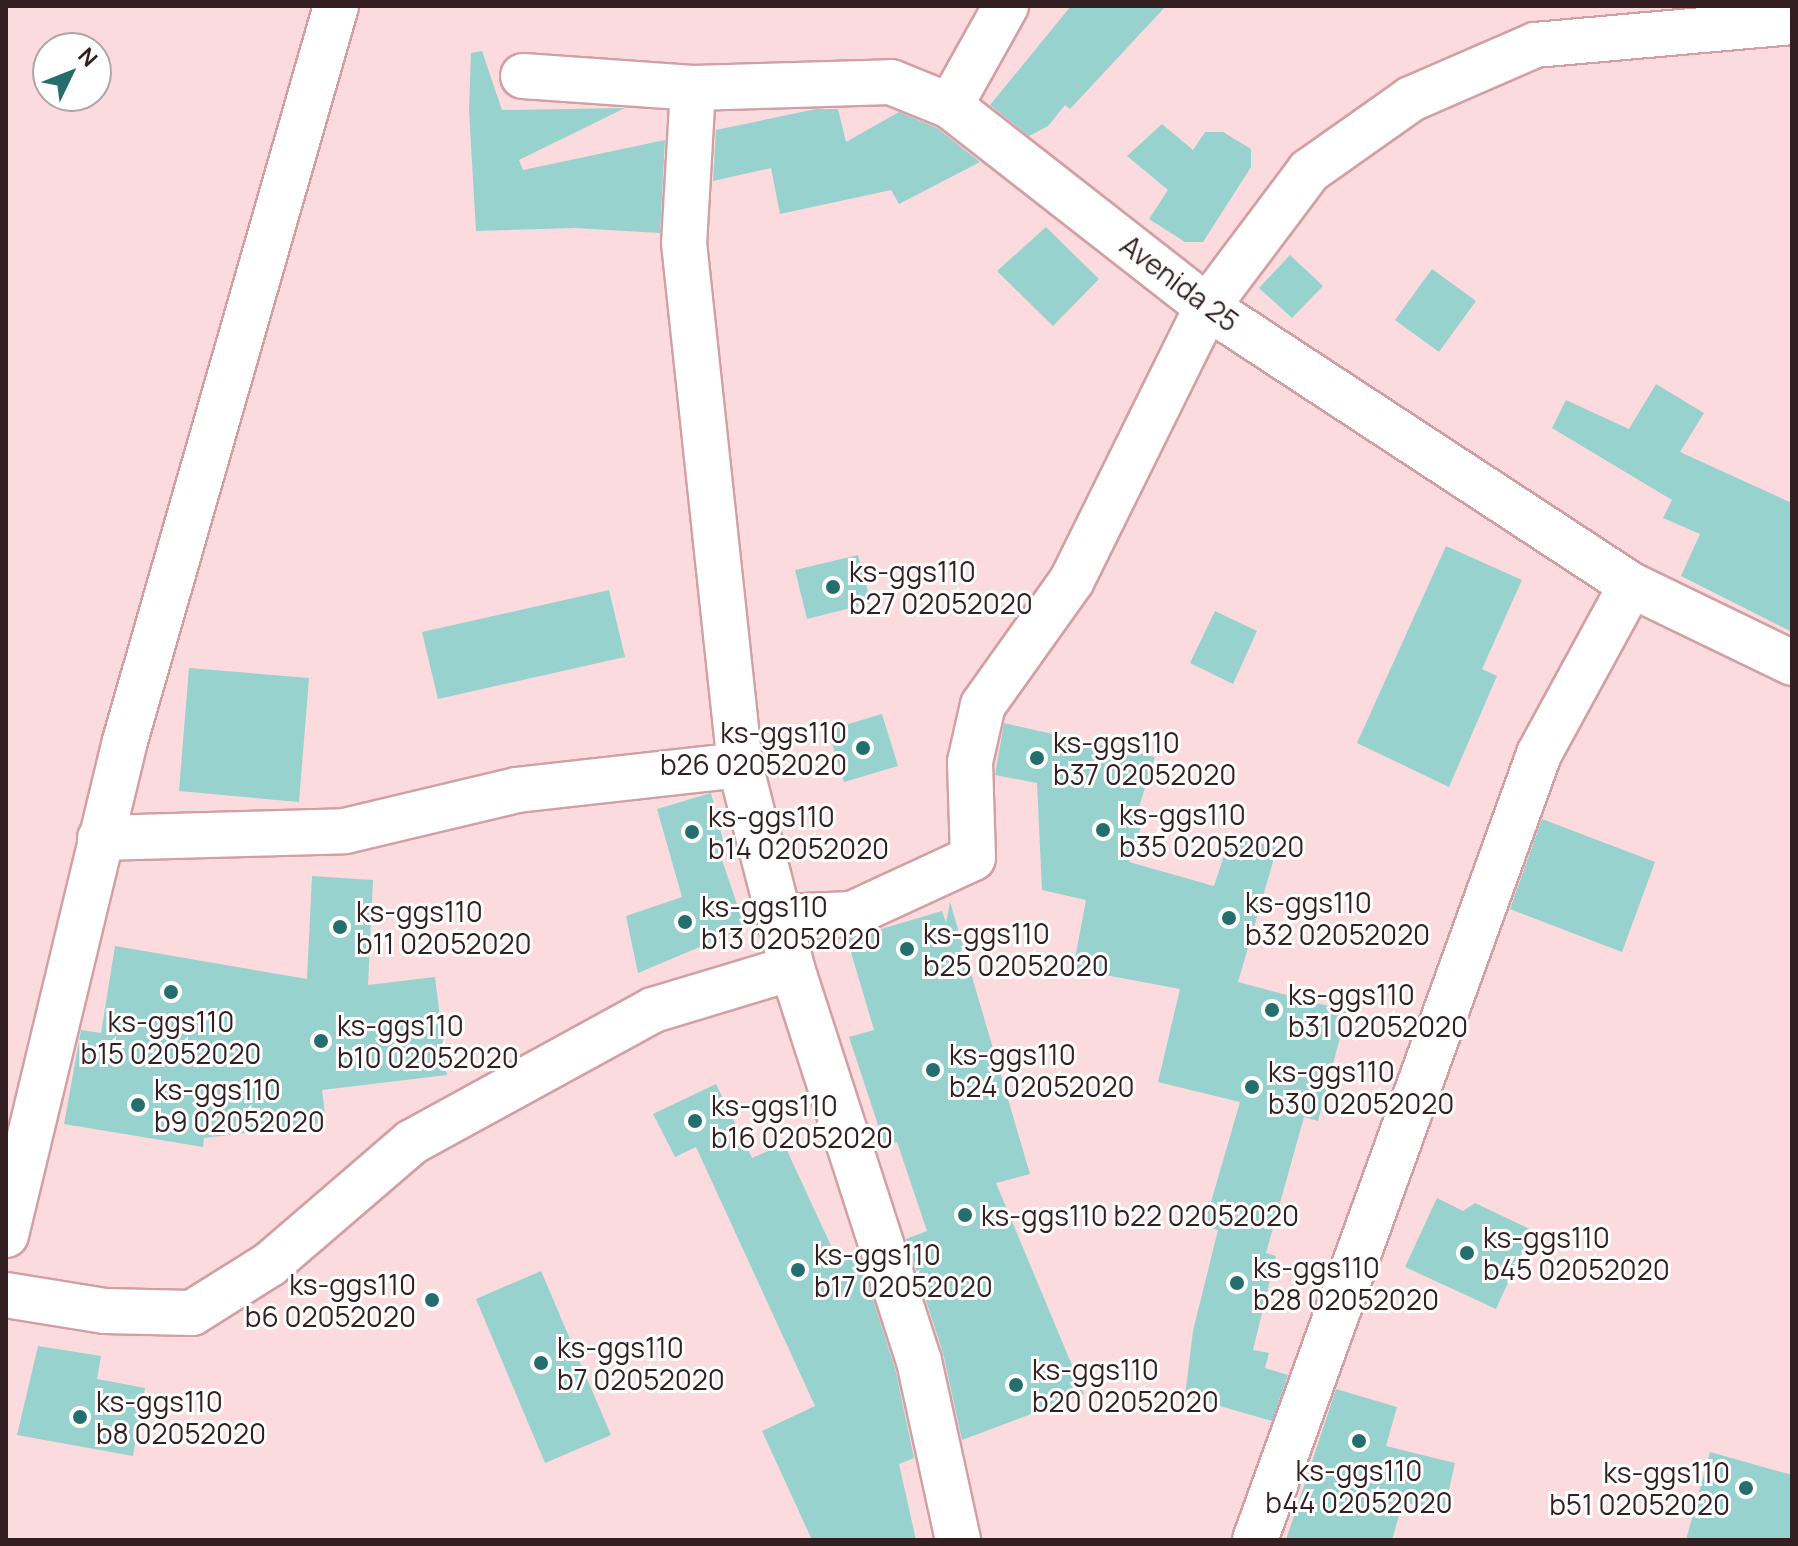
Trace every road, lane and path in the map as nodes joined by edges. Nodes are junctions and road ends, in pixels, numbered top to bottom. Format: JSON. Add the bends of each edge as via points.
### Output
{"nodes":[{"id":1,"x":336,"y":6,"type":"edge"},
{"id":2,"x":1006,"y":6,"type":"edge"},
{"id":3,"x":1792,"y":22,"type":"edge"},
{"id":4,"x":523,"y":76,"type":"dead end"},
{"id":5,"x":693,"y":88,"type":"junction"},
{"id":6,"x":950,"y":106,"type":"junction"},
{"id":7,"x":1207,"y":307,"type":"junction"},
{"id":8,"x":1631,"y":585,"type":"junction"},
{"id":9,"x":1792,"y":663,"type":"edge"},
{"id":10,"x":740,"y":765,"type":"junction"},
{"id":11,"x":100,"y":838,"type":"junction"},
{"id":12,"x":780,"y":917,"type":"junction"},
{"id":13,"x":792,"y":968,"type":"junction"},
{"id":14,"x":6,"y":1235,"type":"edge"},
{"id":15,"x":6,"y":1295,"type":"edge"},
{"id":16,"x":958,"y":1540,"type":"edge"},
{"id":17,"x":1255,"y":1540,"type":"edge"}],
"edges":[{"from":1,"to":11,"type":"street"},
{"from":2,"to":6,"type":"street"},
{"from":3,"to":7,"type":"street","via":[[1535,45],[1411,99],[1309,171]]},
{"from":4,"to":5,"type":"street","name":"Avenida 25"},
{"from":5,"to":6,"type":"street","name":"Avenida 25","via":[[891,82]]},
{"from":5,"to":10,"type":"street","via":[[684,243]]},
{"from":6,"to":7,"type":"street","name":"Avenida 25"},
{"from":7,"to":8,"type":"street","name":"Avenida 25"},
{"from":7,"to":12,"type":"street","via":[[1072,580],[983,705],[970,762],[973,858],[852,914]]},
{"from":8,"to":9,"type":"street","name":"Avenida 25"},
{"from":8,"to":17,"type":"street","via":[[1539,754]]},
{"from":10,"to":11,"type":"street","via":[[517,790],[345,831]]},
{"from":10,"to":12,"type":"street"},
{"from":11,"to":14,"type":"street"},
{"from":12,"to":13,"type":"street"},
{"from":13,"to":15,"type":"street","via":[[653,1010],[412,1142],[270,1264],[192,1313],[105,1311]]},
{"from":13,"to":16,"type":"street","via":[[919,1361]]}]}
